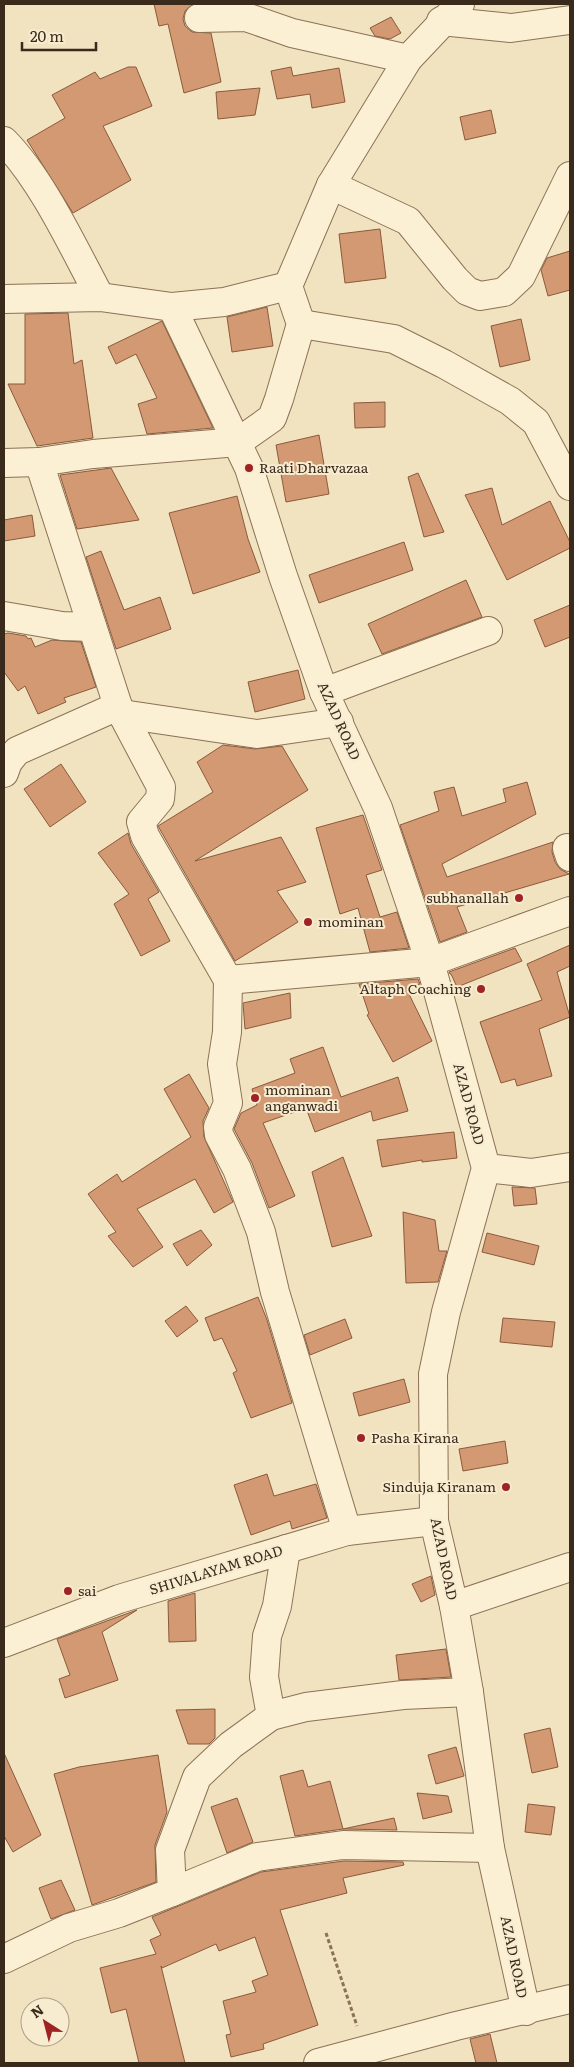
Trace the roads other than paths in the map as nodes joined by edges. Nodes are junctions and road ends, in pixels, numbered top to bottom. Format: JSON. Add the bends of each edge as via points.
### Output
{"nodes":[{"id":1,"x":450,"y":13,"type":"edge"},
{"id":2,"x":199,"y":18,"type":"dead end"},
{"id":3,"x":570,"y":20,"type":"edge"},
{"id":4,"x":408,"y":59,"type":"junction"},
{"id":5,"x":4,"y":141,"type":"edge"},
{"id":6,"x":570,"y":176,"type":"edge"},
{"id":7,"x":331,"y":185,"type":"junction"},
{"id":8,"x":288,"y":286,"type":"junction"},
{"id":9,"x":100,"y":297,"type":"junction"},
{"id":10,"x":4,"y":299,"type":"edge"},
{"id":11,"x":172,"y":307,"type":"junction"},
{"id":12,"x":301,"y":324,"type":"junction"},
{"id":13,"x":238,"y":442,"type":"junction"},
{"id":14,"x":39,"y":462,"type":"junction"},
{"id":15,"x":4,"y":463,"type":"edge"},
{"id":16,"x":570,"y":486,"type":"edge"},
{"id":17,"x":4,"y":616,"type":"edge"},
{"id":18,"x":92,"y":627,"type":"junction"},
{"id":19,"x":488,"y":631,"type":"dead end"},
{"id":20,"x":324,"y":692,"type":"junction"},
{"id":21,"x":120,"y":710,"type":"junction"},
{"id":22,"x":338,"y":722,"type":"junction"},
{"id":23,"x":4,"y":773,"type":"edge"},
{"id":24,"x":570,"y":911,"type":"edge"},
{"id":25,"x":430,"y":962,"type":"junction"},
{"id":26,"x":228,"y":980,"type":"junction"},
{"id":27,"x":570,"y":1167,"type":"edge"},
{"id":28,"x":486,"y":1168,"type":"junction"},
{"id":29,"x":434,"y":1521,"type":"junction"},
{"id":30,"x":347,"y":1531,"type":"junction"},
{"id":31,"x":286,"y":1549,"type":"junction"},
{"id":32,"x":570,"y":1567,"type":"edge"},
{"id":33,"x":454,"y":1606,"type":"junction"},
{"id":34,"x":4,"y":1643,"type":"edge"},
{"id":35,"x":470,"y":1692,"type":"junction"},
{"id":36,"x":271,"y":1716,"type":"junction"},
{"id":37,"x":490,"y":1848,"type":"junction"},
{"id":38,"x":172,"y":1892,"type":"junction"},
{"id":39,"x":4,"y":1959,"type":"edge"},
{"id":40,"x":570,"y":1999,"type":"edge"},
{"id":41,"x":526,"y":2011,"type":"junction"},
{"id":42,"x":318,"y":2063,"type":"edge"}],
"edges":[{"from":1,"to":3,"type":"street","via":[[511,28]]},
{"from":1,"to":4,"type":"street"},
{"from":2,"to":4,"type":"street","via":[[246,17],[292,33]]},
{"from":4,"to":7,"type":"street"},
{"from":5,"to":9,"type":"street","via":[[48,203]]},
{"from":6,"to":7,"type":"street","via":[[520,276],[504,292],[480,296],[467,291],[455,279],[408,220]]},
{"from":7,"to":8,"type":"street"},
{"from":8,"to":11,"type":"street","via":[[224,302]]},
{"from":8,"to":12,"type":"street"},
{"from":9,"to":10,"type":"street"},
{"from":9,"to":11,"type":"street"},
{"from":11,"to":13,"type":"street","name":"AZAD ROAD"},
{"from":12,"to":13,"type":"street","via":[[272,418]]},
{"from":12,"to":16,"type":"street","via":[[394,339],[510,401],[536,422]]},
{"from":13,"to":14,"type":"street","via":[[93,454]]},
{"from":13,"to":20,"type":"street","name":"AZAD ROAD"},
{"from":14,"to":15,"type":"street"},
{"from":14,"to":18,"type":"street"},
{"from":17,"to":18,"type":"street","via":[[62,626]]},
{"from":18,"to":21,"type":"street"},
{"from":19,"to":20,"type":"street"},
{"from":20,"to":22,"type":"street","name":"AZAD ROAD"},
{"from":21,"to":22,"type":"street","via":[[257,734]]},
{"from":21,"to":23,"type":"street","via":[[17,751]]},
{"from":21,"to":26,"type":"street","via":[[161,787],[160,799],[141,822],[145,836]]},
{"from":22,"to":25,"type":"street","name":"AZAD ROAD","via":[[378,808]]},
{"from":24,"to":25,"type":"street"},
{"from":25,"to":26,"type":"street"},
{"from":25,"to":28,"type":"street","name":"AZAD ROAD"},
{"from":26,"to":30,"type":"street","via":[[227,1032],[222,1064],[228,1103],[218,1127],[219,1135],[238,1170],[260,1232]]},
{"from":27,"to":28,"type":"street","via":[[532,1173]]},
{"from":28,"to":29,"type":"street","name":"AZAD ROAD","via":[[446,1312],[433,1374]]},
{"from":29,"to":30,"type":"street","name":"SHIVALAYAM ROAD"},
{"from":29,"to":33,"type":"street","name":"AZAD ROAD"},
{"from":30,"to":31,"type":"street","name":"SHIVALAYAM ROAD"},
{"from":31,"to":34,"type":"street","name":"SHIVALAYAM ROAD","via":[[119,1599]]},
{"from":31,"to":36,"type":"street","via":[[277,1606],[267,1636],[264,1677]]},
{"from":32,"to":33,"type":"street"},
{"from":33,"to":35,"type":"street","name":"AZAD ROAD"},
{"from":35,"to":36,"type":"street","via":[[394,1696],[306,1707]]},
{"from":35,"to":37,"type":"street","name":"AZAD ROAD"},
{"from":36,"to":38,"type":"street","via":[[225,1750],[197,1777],[170,1850]]},
{"from":37,"to":38,"type":"street","via":[[343,1844],[257,1857]]},
{"from":37,"to":41,"type":"street","name":"AZAD ROAD"},
{"from":38,"to":39,"type":"street","via":[[70,1928]]},
{"from":40,"to":41,"type":"street"},
{"from":41,"to":42,"type":"street"}]}
